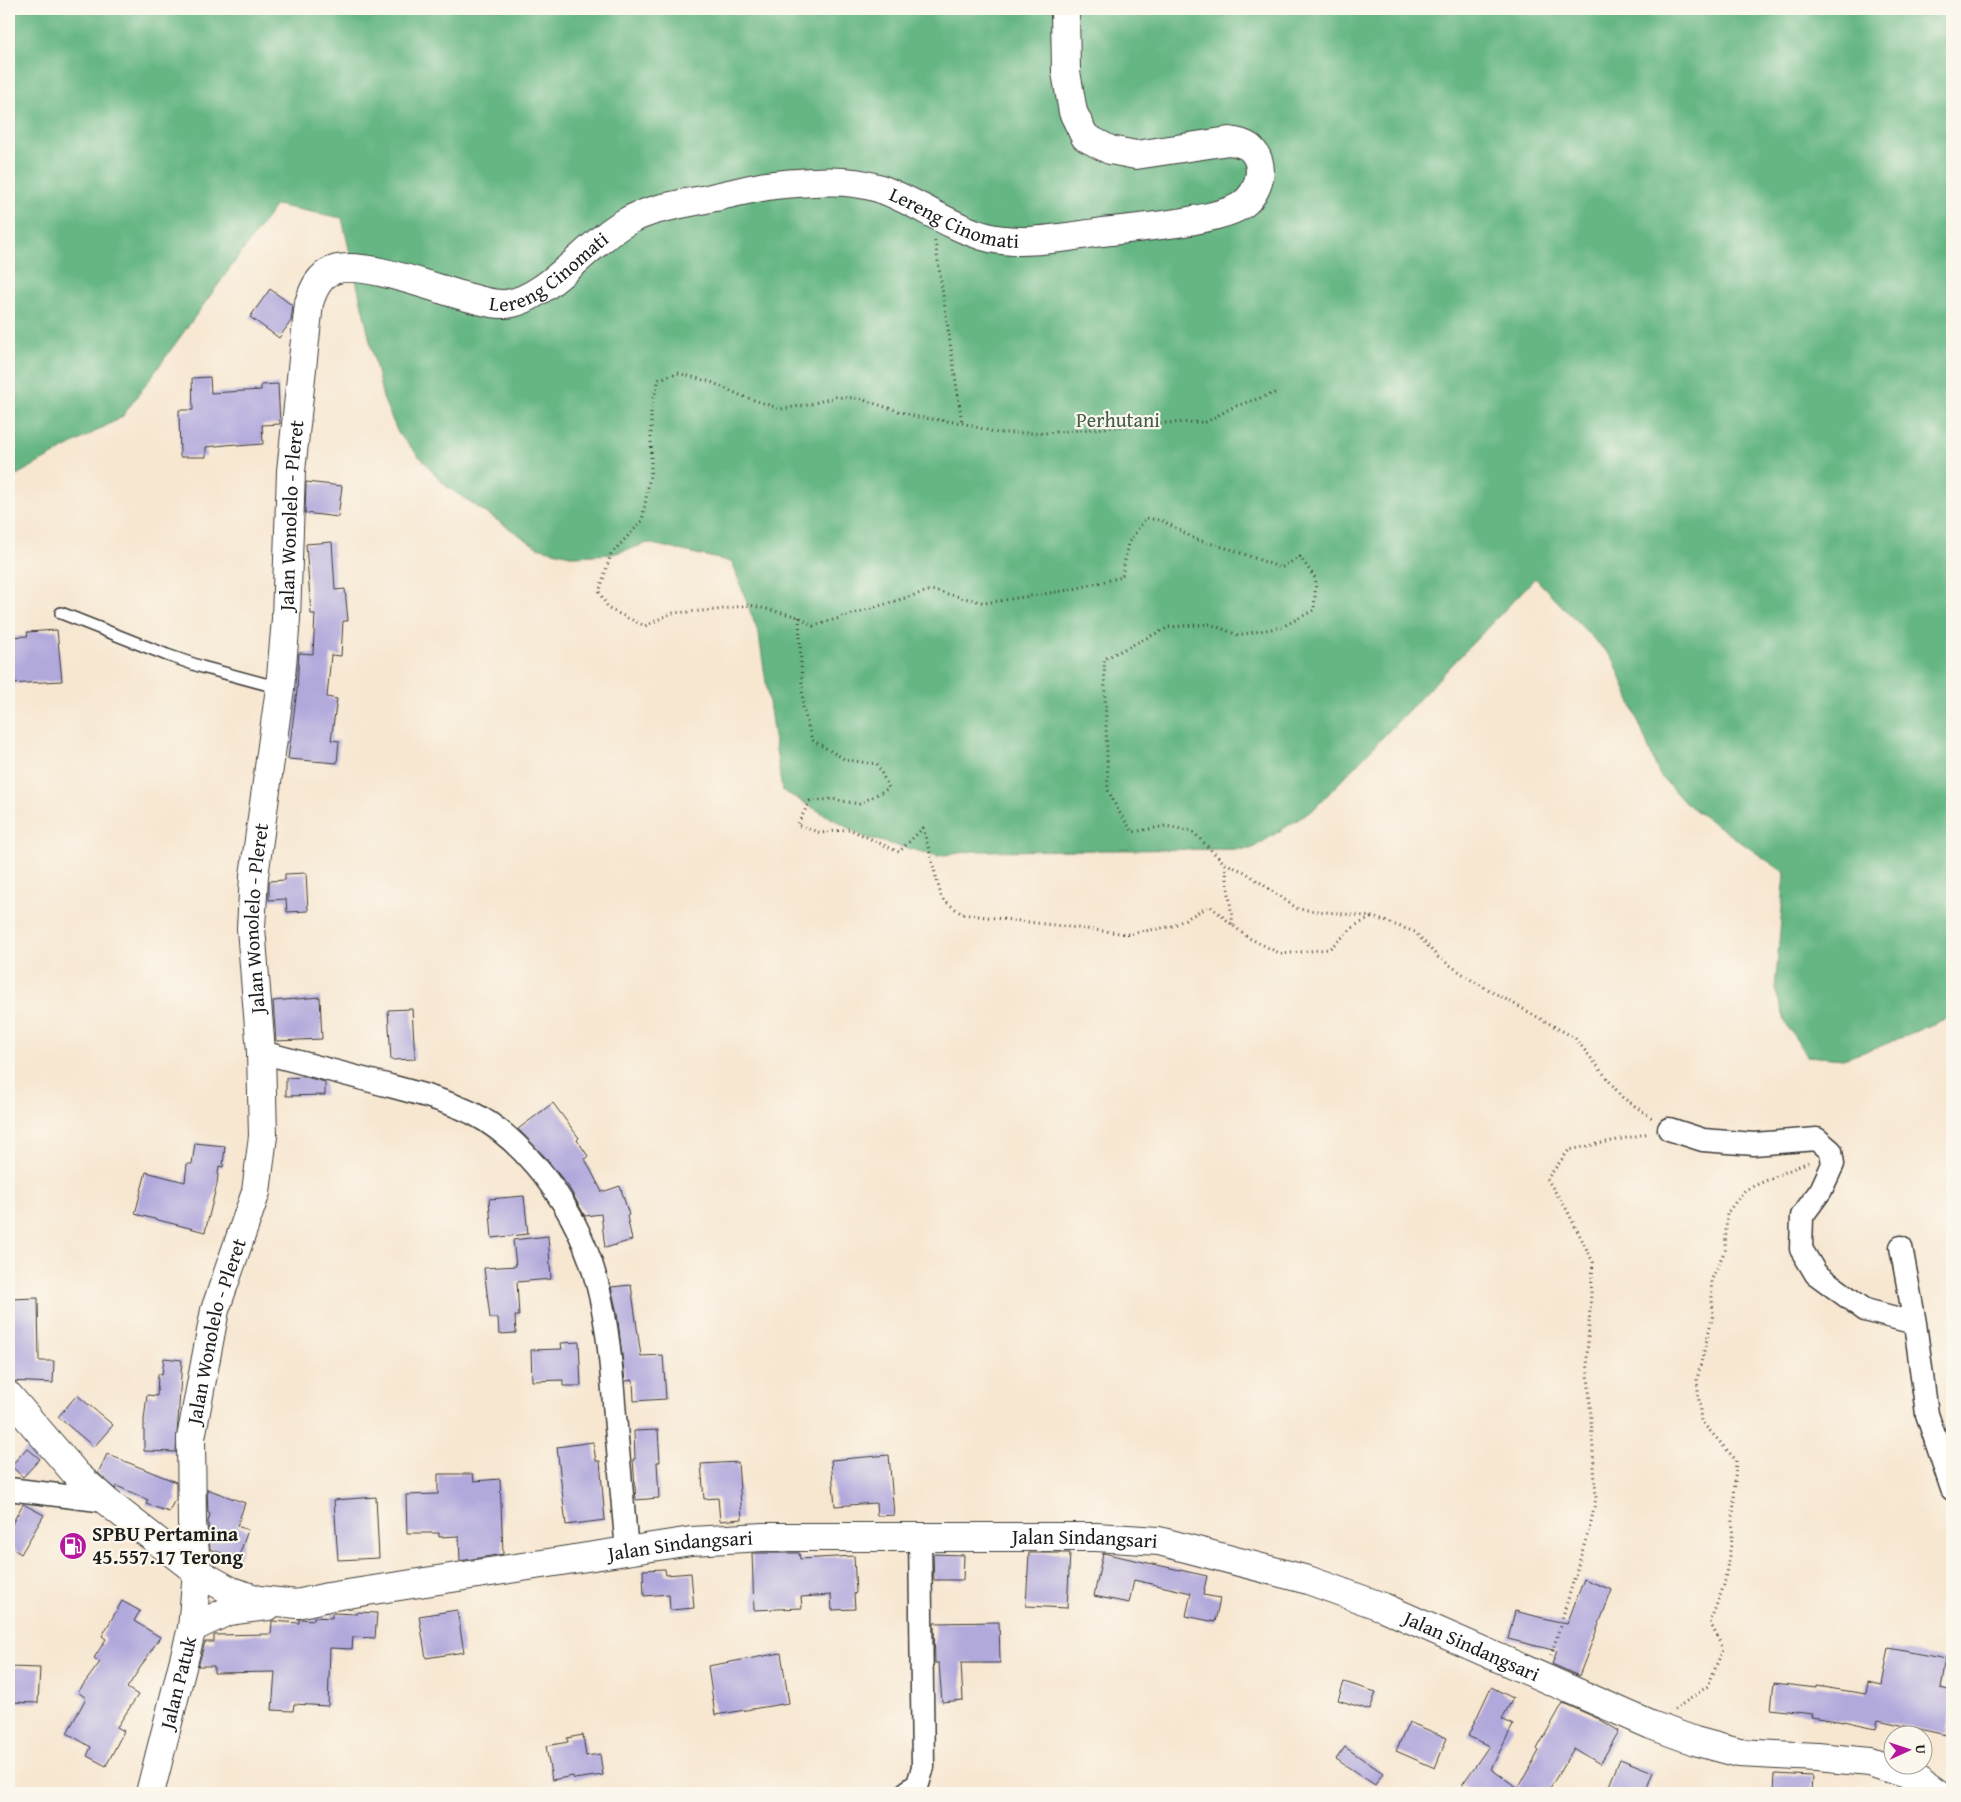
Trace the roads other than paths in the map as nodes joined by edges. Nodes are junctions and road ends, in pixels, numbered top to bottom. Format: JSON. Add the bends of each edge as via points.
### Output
{"nodes":[{"id":1,"x":1065,"y":9,"type":"edge"},
{"id":2,"x":335,"y":270,"type":"joint"},
{"id":3,"x":61,"y":613,"type":"dead end"},
{"id":4,"x":280,"y":688,"type":"junction"},
{"id":5,"x":261,"y":1052,"type":"junction"},
{"id":6,"x":1669,"y":1129,"type":"road end"},
{"id":7,"x":1901,"y":1247,"type":"dead end"},
{"id":8,"x":1915,"y":1323,"type":"junction"},
{"id":9,"x":9,"y":1396,"type":"edge"},
{"id":10,"x":9,"y":1488,"type":"edge"},
{"id":11,"x":1952,"y":1489,"type":"edge"},
{"id":12,"x":106,"y":1501,"type":"junction"},
{"id":13,"x":920,"y":1536,"type":"junction"},
{"id":14,"x":627,"y":1551,"type":"junction"},
{"id":15,"x":198,"y":1572,"type":"junction"},
{"id":16,"x":297,"y":1604,"type":"junction"},
{"id":17,"x":192,"y":1628,"type":"junction"},
{"id":18,"x":150,"y":1793,"type":"edge"},
{"id":19,"x":906,"y":1793,"type":"edge"},
{"id":20,"x":1938,"y":1793,"type":"edge"}],
"edges":[{"from":1,"to":2,"type":"main road","name":"Lereng Cinomati","via":[[1066,72],[1073,112],[1085,137],[1110,150],[1136,155],[1229,141],[1242,143],[1257,158],[1261,171],[1251,196],[1232,210],[1186,222],[1011,241],[982,236],[878,188],[842,181],[772,185],[653,211],[626,221],[541,290],[524,300],[504,304],[362,267]]},
{"from":2,"to":4,"type":"main road","name":"Jalan Wonolelo - Pleret","via":[[322,277],[309,303],[291,471]]},
{"from":3,"to":4,"type":"lane","via":[[167,656]]},
{"from":4,"to":5,"type":"main road","name":"Jalan Wonolelo - Pleret","via":[[254,876],[251,928]]},
{"from":5,"to":14,"type":"street","via":[[437,1098],[473,1114],[501,1131],[549,1180],[593,1264],[603,1301]]},
{"from":5,"to":15,"type":"main road","name":"Jalan Wonolelo - Pleret","via":[[263,1136],[256,1192],[216,1310],[191,1438],[192,1523]]},
{"from":6,"to":8,"type":"street","via":[[1703,1140],[1754,1144],[1817,1139],[1831,1151],[1834,1164],[1821,1190],[1802,1216],[1801,1249],[1816,1274],[1864,1310]]},
{"from":7,"to":8,"type":"street"},
{"from":8,"to":11,"type":"street","via":[[1927,1414]]},
{"from":9,"to":12,"type":"main road","name":"Jalan Sindangsari","via":[[77,1475]]},
{"from":10,"to":12,"type":"street"},
{"from":12,"to":15,"type":"main road","name":"Jalan Sindangsari"},
{"from":13,"to":14,"type":"main road","name":"Jalan Sindangsari","via":[[763,1537],[691,1541]]},
{"from":13,"to":19,"type":"street","via":[[923,1767],[918,1784]]},
{"from":13,"to":20,"type":"main road","name":"Jalan Sindangsari","via":[[1096,1537],[1159,1541],[1308,1580],[1383,1607],[1651,1725],[1695,1741],[1739,1753],[1870,1762],[1917,1778]]},
{"from":14,"to":16,"type":"main road","name":"Jalan Sindangsari","via":[[328,1596]]},
{"from":15,"to":16,"type":"main road","name":"Jalan Sindangsari","via":[[231,1591],[259,1600]]},
{"from":15,"to":17,"type":"main road","name":"Jalan Patuk"},
{"from":16,"to":17,"type":"main road","via":[[228,1611]]},
{"from":17,"to":18,"type":"main road","name":"Jalan Patuk"}]}
